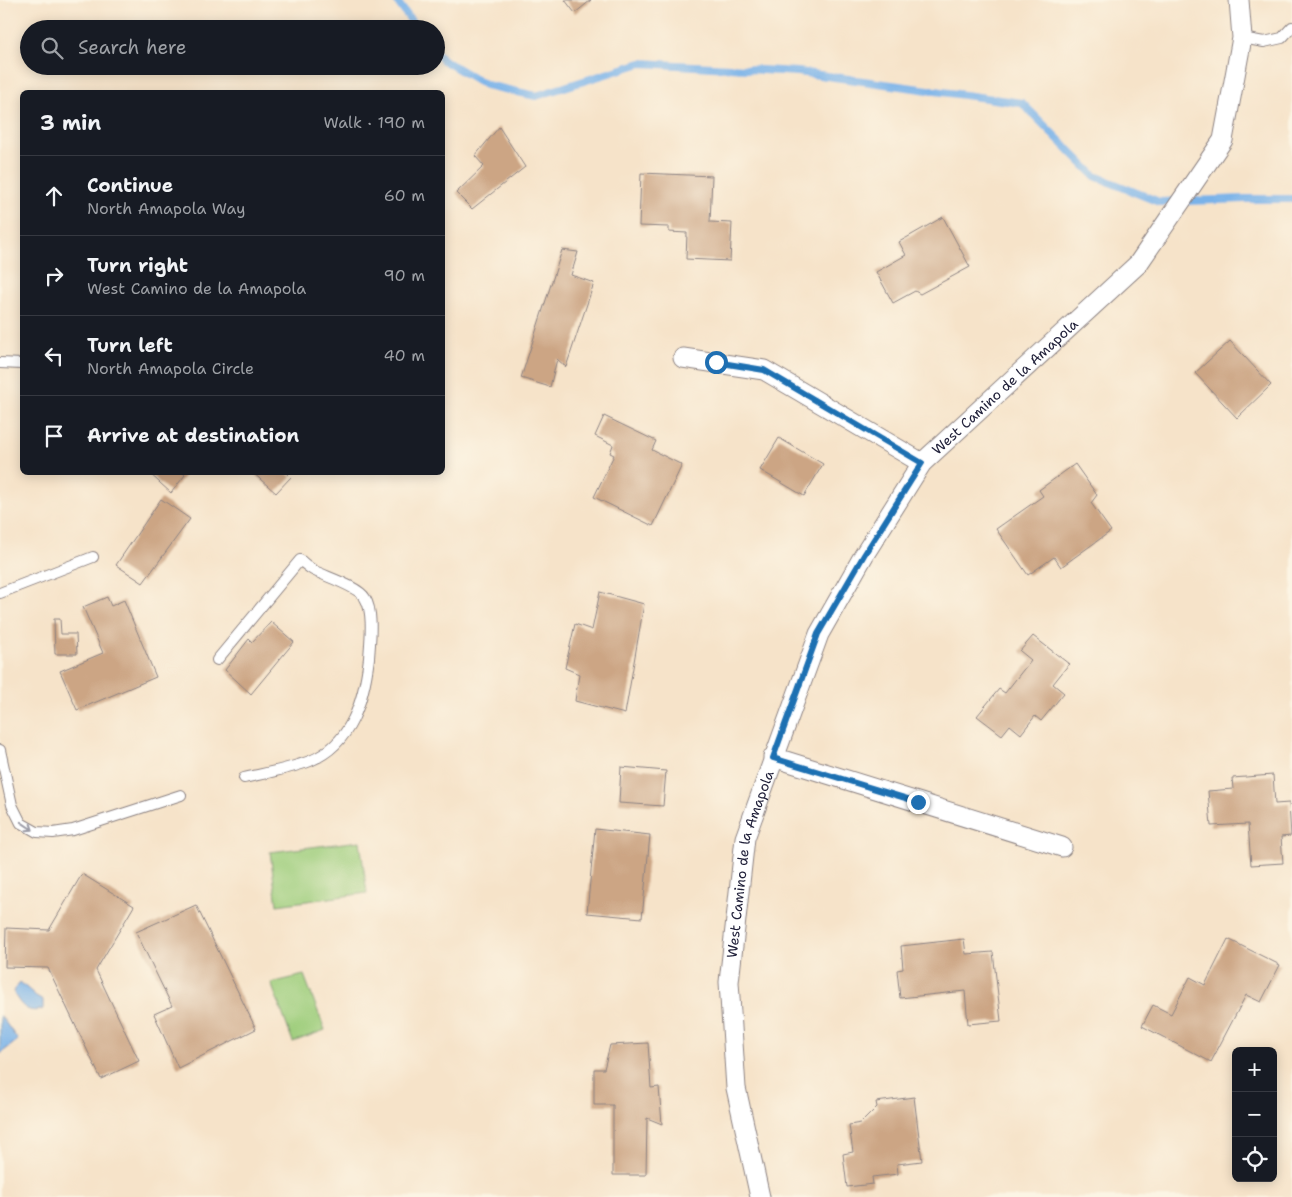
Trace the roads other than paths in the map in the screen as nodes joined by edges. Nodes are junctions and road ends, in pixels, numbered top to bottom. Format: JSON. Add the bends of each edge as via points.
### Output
{"nodes":[{"id":1,"x":1239,"y":0,"type":"edge"},
{"id":2,"x":1292,"y":27,"type":"edge"},
{"id":3,"x":1242,"y":38,"type":"junction"},
{"id":4,"x":683,"y":358,"type":"dead end"},
{"id":5,"x":0,"y":363,"type":"edge"},
{"id":6,"x":20,"y":364,"type":"edge"},
{"id":7,"x":922,"y":463,"type":"junction"},
{"id":8,"x":93,"y":557,"type":"dead end"},
{"id":9,"x":0,"y":593,"type":"edge"},
{"id":10,"x":217,"y":660,"type":"dead end"},
{"id":11,"x":0,"y":750,"type":"edge"},
{"id":12,"x":773,"y":758,"type":"junction"},
{"id":13,"x":244,"y":778,"type":"dead end"},
{"id":14,"x":180,"y":795,"type":"dead end"},
{"id":15,"x":1062,"y":847,"type":"dead end"},
{"id":16,"x":760,"y":1197,"type":"edge"}],
"edges":[{"from":1,"to":3,"type":"street","name":"West Camino de la Amapola"},
{"from":2,"to":3,"type":"lane","via":[[1282,38],[1264,42]]},
{"from":3,"to":7,"type":"street","name":"West Camino de la Amapola","via":[[1223,140],[1138,264]]},
{"from":4,"to":7,"type":"street","via":[[764,370]]},
{"from":5,"to":6,"type":"lane"},
{"from":7,"to":12,"type":"street","name":"West Camino de la Amapola","via":[[818,634]]},
{"from":8,"to":9,"type":"lane"},
{"from":10,"to":13,"type":"lane","via":[[300,560],[365,597],[371,636],[366,681],[358,711],[346,733],[329,751],[310,761]]},
{"from":11,"to":14,"type":"lane","one_way":true,"via":[[12,805],[21,823],[37,832],[73,830]]},
{"from":12,"to":15,"type":"street"},
{"from":12,"to":16,"type":"street","name":"West Camino de la Amapola","via":[[745,838],[729,982],[736,1088]]}]}
